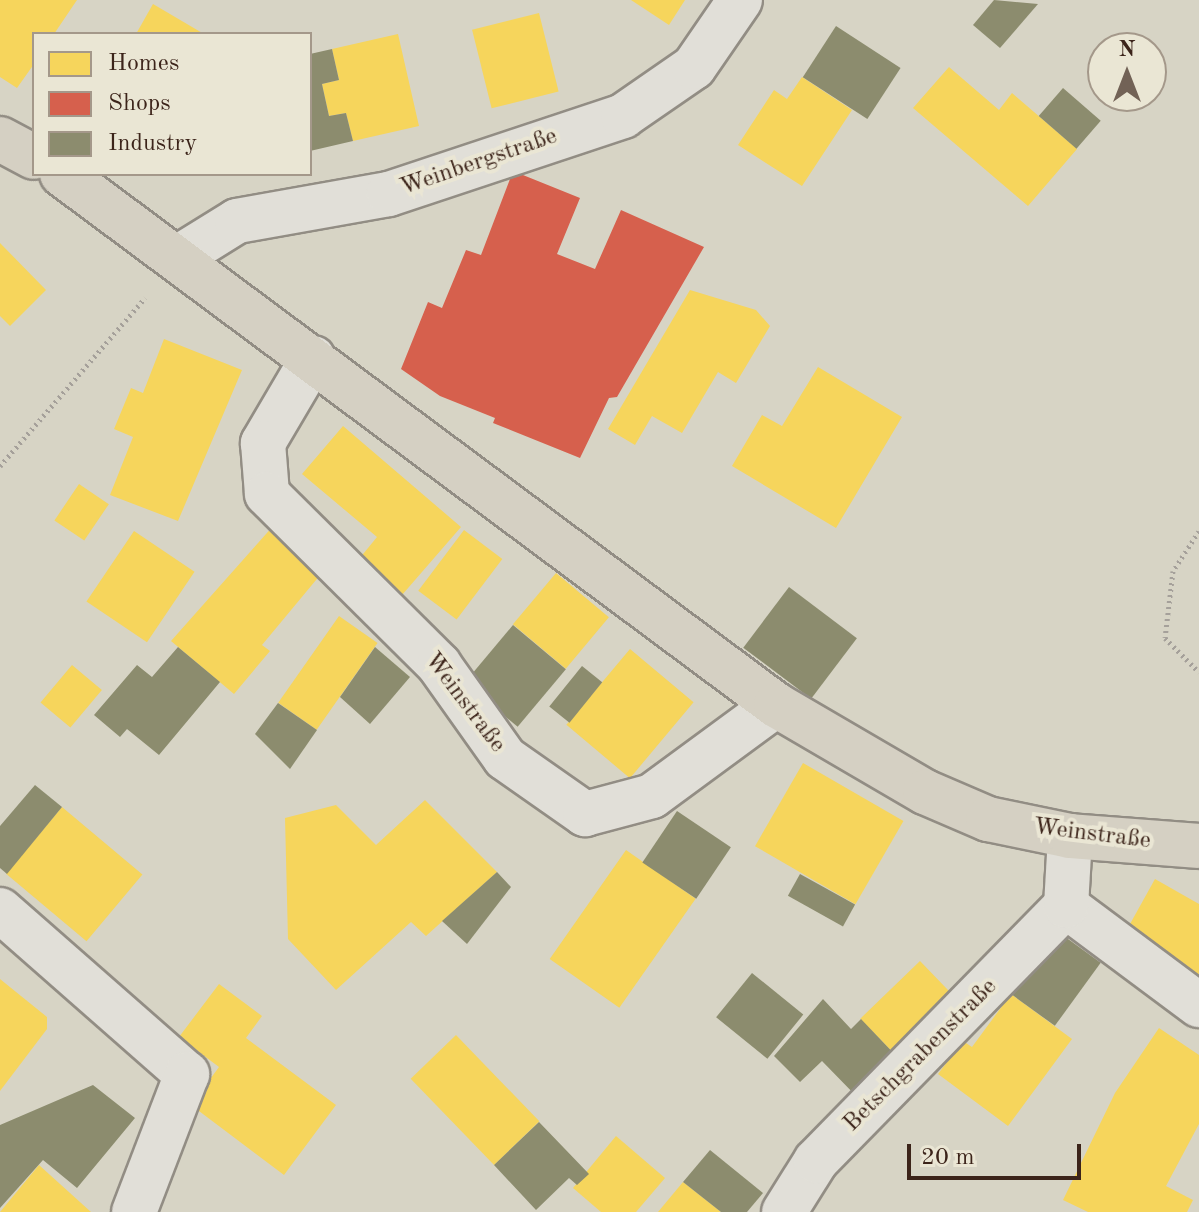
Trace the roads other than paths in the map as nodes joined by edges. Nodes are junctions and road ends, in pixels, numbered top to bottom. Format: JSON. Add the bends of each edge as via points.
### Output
{"nodes":[{"id":1,"x":740,"y":0,"type":"edge"},
{"id":2,"x":0,"y":139,"type":"edge"},
{"id":3,"x":32,"y":156,"type":"edge"},
{"id":4,"x":65,"y":176,"type":"edge"},
{"id":5,"x":179,"y":257,"type":"junction"},
{"id":6,"x":313,"y":358,"type":"junction"},
{"id":7,"x":776,"y":705,"type":"junction"},
{"id":8,"x":1070,"y":836,"type":"junction"},
{"id":9,"x":1199,"y":846,"type":"edge"},
{"id":10,"x":1066,"y":906,"type":"junction"},
{"id":11,"x":0,"y":910,"type":"edge"},
{"id":12,"x":1199,"y":1005,"type":"edge"},
{"id":13,"x":134,"y":1212,"type":"edge"},
{"id":14,"x":784,"y":1212,"type":"edge"}],
"edges":[{"from":1,"to":5,"type":"street","name":"Weinbergstraße","via":[[694,67],[623,116],[389,194],[237,221]]},
{"from":2,"to":3,"type":"main road"},
{"from":4,"to":5,"type":"main road","name":"Weinstraße"},
{"from":5,"to":6,"type":"main road","name":"Weinstraße"},
{"from":6,"to":7,"type":"main road","name":"Weinstraße"},
{"from":6,"to":7,"type":"street","name":"Weinstraße","via":[[263,443],[267,494],[439,665],[505,758],[585,814],[652,796]]},
{"from":7,"to":8,"type":"main road","name":"Weinstraße","via":[[925,792],[988,819]]},
{"from":8,"to":9,"type":"main road","name":"Weinstraße"},
{"from":8,"to":10,"type":"street"},
{"from":10,"to":12,"type":"street"},
{"from":10,"to":14,"type":"street","name":"Betschgrabenstraße","via":[[816,1161]]},
{"from":11,"to":13,"type":"street","via":[[187,1074]]}]}
